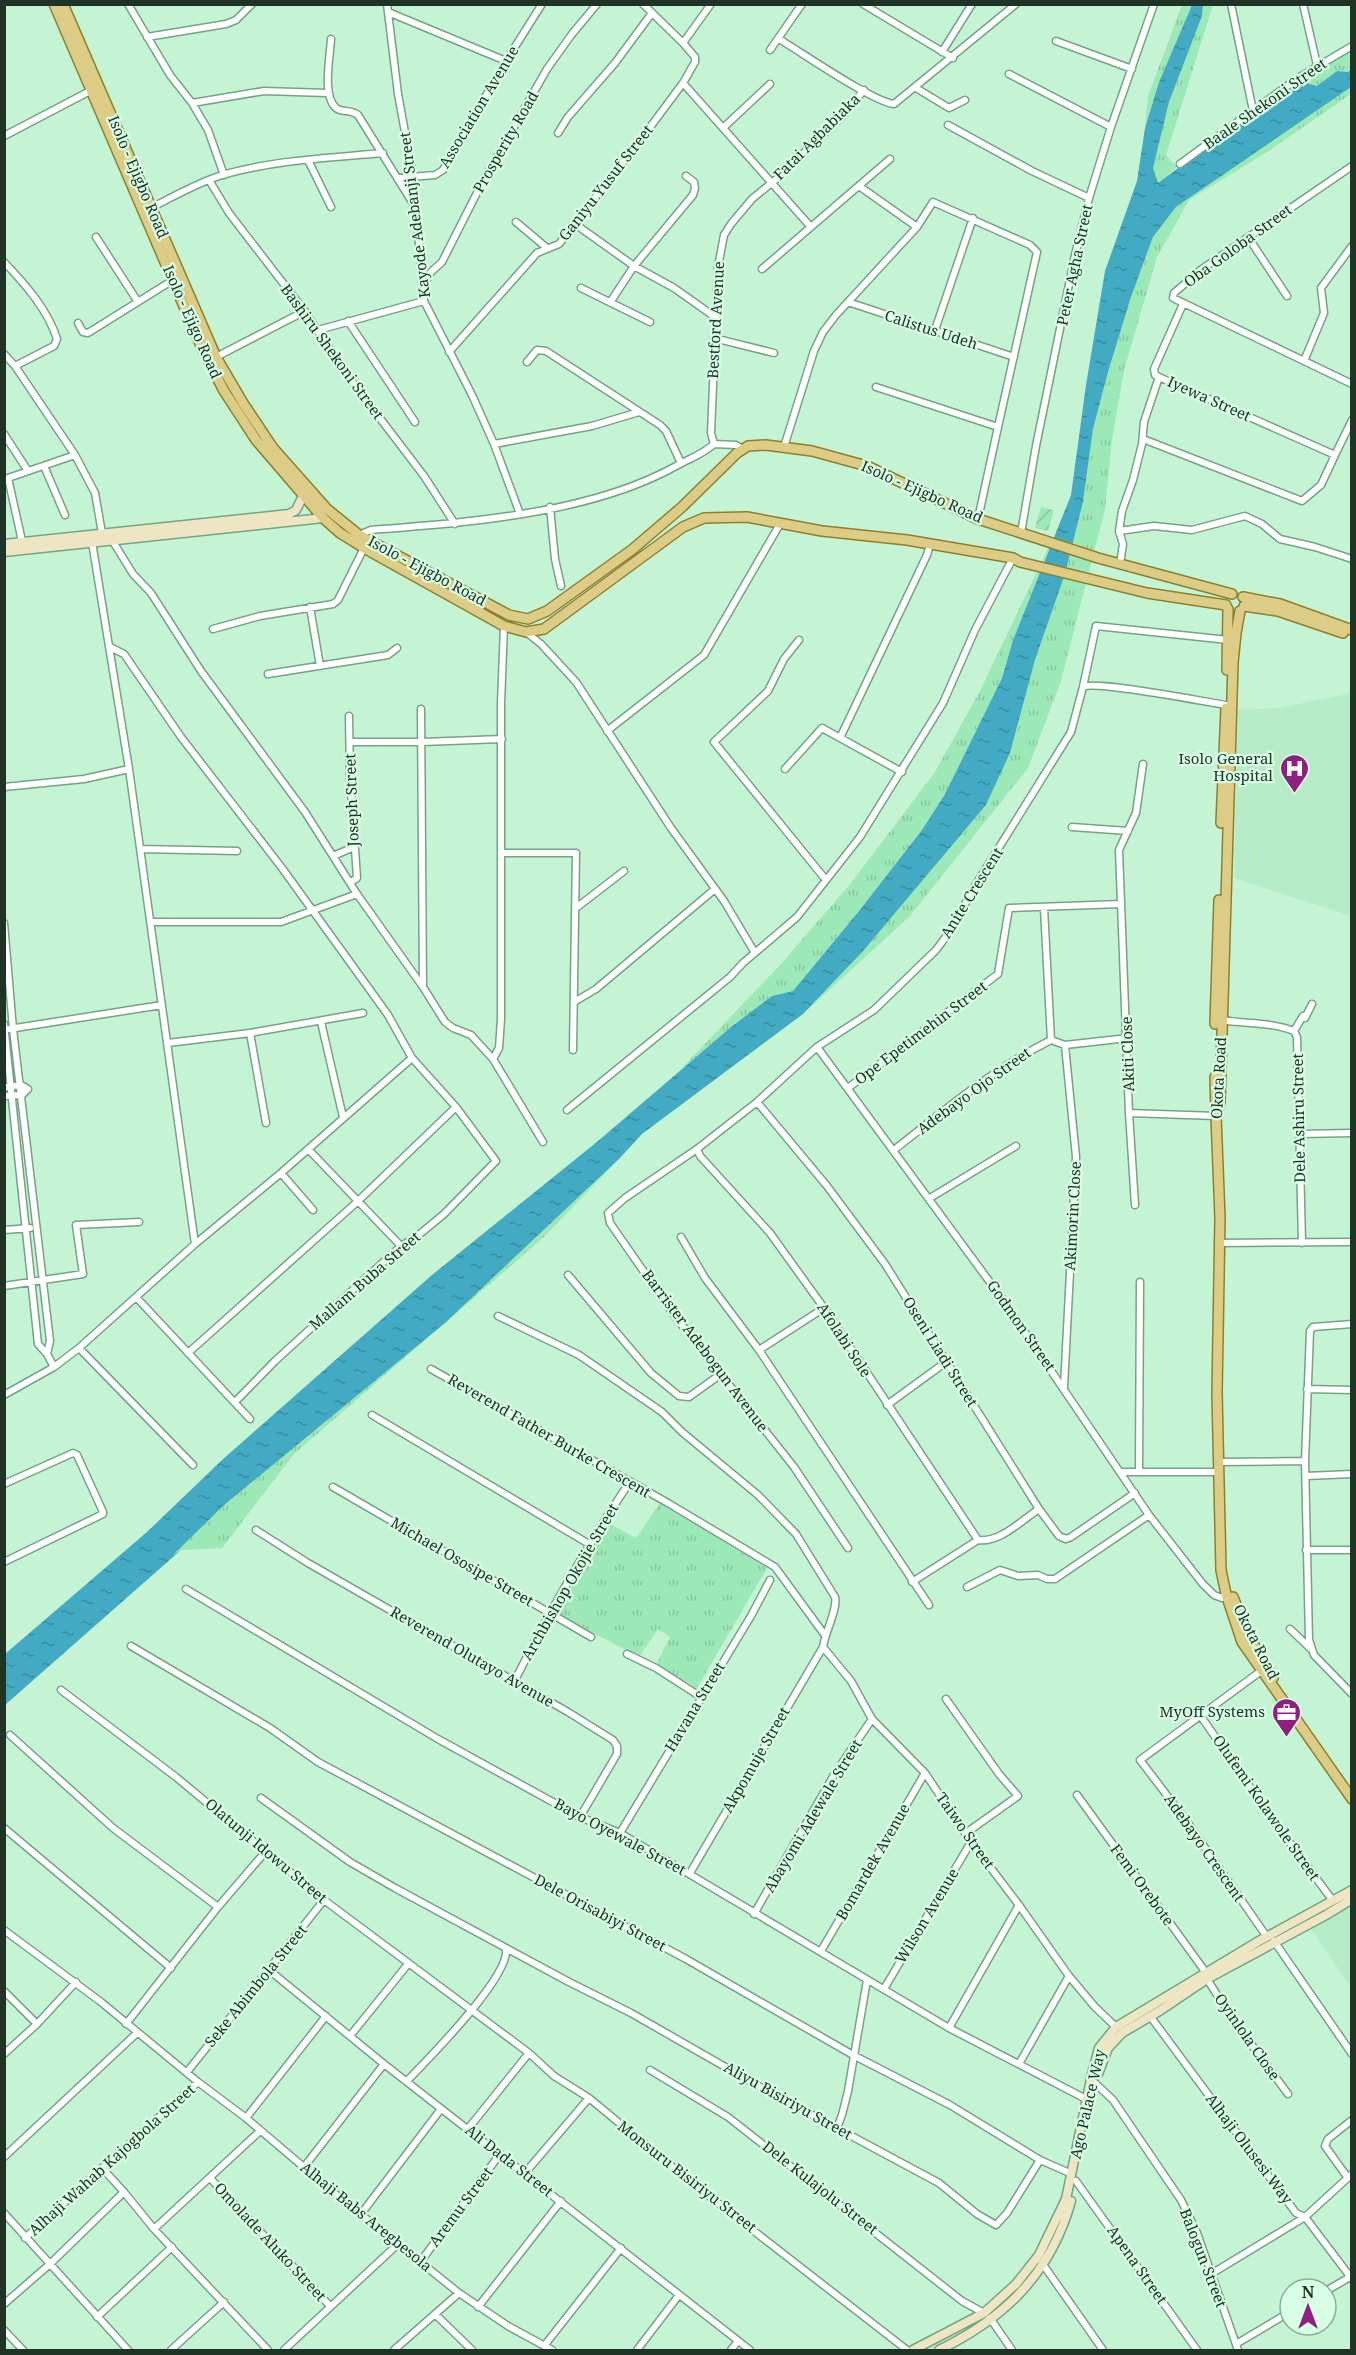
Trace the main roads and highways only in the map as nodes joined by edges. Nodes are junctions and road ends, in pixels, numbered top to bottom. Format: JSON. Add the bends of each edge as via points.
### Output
{"nodes":[{"id":1,"x":54,"y":4,"type":"edge"},
{"id":2,"x":63,"y":4,"type":"edge"},
{"id":3,"x":303,"y":496,"type":"junction"},
{"id":4,"x":674,"y":513,"type":"junction"},
{"id":5,"x":323,"y":518,"type":"junction"},
{"id":6,"x":683,"y":527,"type":"junction"},
{"id":7,"x":4,"y":544,"type":"edge"},
{"id":8,"x":4,"y":552,"type":"edge"},
{"id":9,"x":1232,"y":594,"type":"junction"},
{"id":10,"x":1242,"y":604,"type":"junction"},
{"id":11,"x":1227,"y":607,"type":"junction"},
{"id":12,"x":1352,"y":630,"type":"edge"},
{"id":13,"x":1352,"y":635,"type":"edge"},
{"id":14,"x":1216,"y":1116,"type":"junction"},
{"id":15,"x":1220,"y":1545,"type":"junction"},
{"id":16,"x":1351,"y":1795,"type":"edge"},
{"id":17,"x":1352,"y":1890,"type":"edge"},
{"id":18,"x":1352,"y":1899,"type":"edge"},
{"id":19,"x":1271,"y":1938,"type":"junction"},
{"id":20,"x":1207,"y":1976,"type":"junction"},
{"id":21,"x":1074,"y":2178,"type":"junction"},
{"id":22,"x":987,"y":2316,"type":"junction"},
{"id":23,"x":913,"y":2350,"type":"edge"},
{"id":24,"x":939,"y":2350,"type":"edge"}],
"edges":[{"from":1,"to":3,"type":"main road","name":"Isolo - Ejigo Road","via":[[201,346],[258,443]]},
{"from":2,"to":4,"type":"main road","name":"Isolo - Ejigbo Road","via":[[216,357],[273,448],[327,509],[359,535],[509,615],[528,619],[547,612],[587,584]]},
{"from":3,"to":5,"type":"main road","name":"Isolo - Ejigo Road"},
{"from":3,"to":7,"type":"main road","via":[[296,510],[289,514]]},
{"from":4,"to":6,"type":"main road"},
{"from":4,"to":9,"type":"main road","name":"Isolo - Ejigbo Road","via":[[742,449],[754,445],[784,447],[867,466],[978,519],[1098,558]]},
{"from":5,"to":6,"type":"main road","name":"Isolo - Ejigbo Road","via":[[364,548],[504,626],[526,632],[550,625]]},
{"from":5,"to":8,"type":"main road"},
{"from":6,"to":11,"type":"main road","via":[[718,516],[930,544]]},
{"from":9,"to":10,"type":"main road","via":[[1237,594]]},
{"from":9,"to":11,"type":"main road","via":[[1226,600]]},
{"from":10,"to":11,"type":"main road","via":[[1235,612]]},
{"from":10,"to":12,"type":"main road","via":[[1280,604]]},
{"from":10,"to":13,"type":"main road","via":[[1278,611]]},
{"from":10,"to":14,"type":"main road","name":"Okota Road","via":[[1233,663],[1220,1102]]},
{"from":11,"to":14,"type":"main road","via":[[1216,956]]},
{"from":14,"to":15,"type":"main road","name":"Okota Road","via":[[1220,1218]]},
{"from":15,"to":16,"type":"main road","name":"Okota Road","via":[[1228,1585],[1267,1670]]},
{"from":15,"to":16,"type":"main road","name":"Okota Road","via":[[1226,1594],[1242,1642]]},
{"from":17,"to":19,"type":"main road","name":"Ago Palace Way"},
{"from":18,"to":19,"type":"main road","name":"Ago Palace Way","via":[[1326,1915]]},
{"from":19,"to":20,"type":"main road","name":"Ago Palace Way"},
{"from":20,"to":21,"type":"main road","name":"Ago Palace Way","via":[[1114,2040],[1100,2064]]},
{"from":20,"to":21,"type":"main road","name":"Ago Palace Way","via":[[1116,2027],[1099,2048],[1086,2099]]},
{"from":21,"to":22,"type":"main road","name":"Ago Palace Way","via":[[1039,2255]]},
{"from":21,"to":22,"type":"main road","name":"Ago Palace Way","via":[[1064,2221],[1042,2263],[1020,2295],[1003,2311]]},
{"from":22,"to":23,"type":"main road","name":"Ago Palace Way"},
{"from":22,"to":24,"type":"main road","name":"Ago Palace Way"}]}
